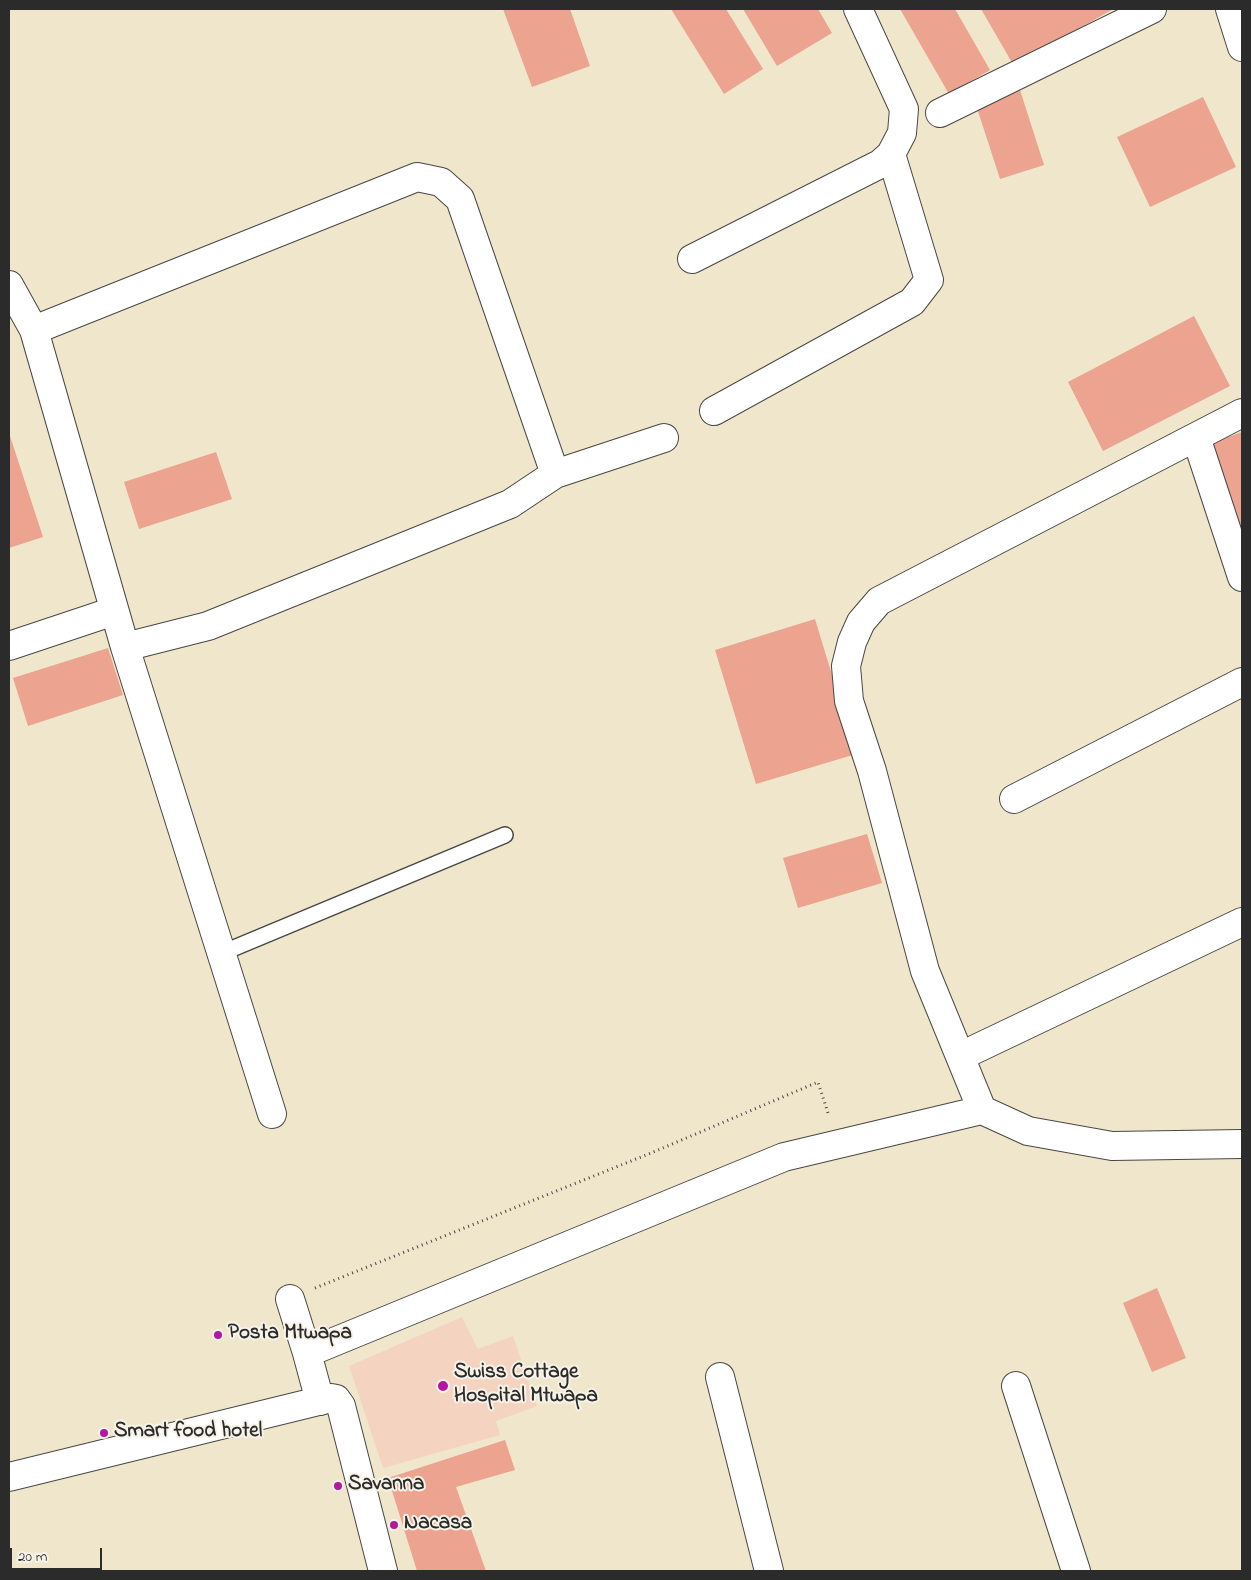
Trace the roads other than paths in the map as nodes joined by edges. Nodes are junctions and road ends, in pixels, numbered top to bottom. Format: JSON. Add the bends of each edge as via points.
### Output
{"nodes":[{"id":1,"x":858,"y":9,"type":"edge"},
{"id":2,"x":1152,"y":9,"type":"edge"},
{"id":3,"x":1230,"y":9,"type":"edge"},
{"id":4,"x":1242,"y":47,"type":"edge"},
{"id":5,"x":940,"y":113,"type":"dead end"},
{"id":6,"x":891,"y":154,"type":"junction"},
{"id":7,"x":692,"y":259,"type":"dead end"},
{"id":8,"x":9,"y":285,"type":"edge"},
{"id":9,"x":34,"y":330,"type":"junction"},
{"id":10,"x":714,"y":412,"type":"dead end"},
{"id":11,"x":1242,"y":413,"type":"edge"},
{"id":12,"x":1196,"y":437,"type":"junction"},
{"id":13,"x":664,"y":438,"type":"dead end"},
{"id":14,"x":555,"y":474,"type":"junction"},
{"id":15,"x":1242,"y":578,"type":"edge"},
{"id":16,"x":114,"y":611,"type":"junction"},
{"id":17,"x":9,"y":646,"type":"edge"},
{"id":18,"x":125,"y":647,"type":"junction"},
{"id":19,"x":1242,"y":682,"type":"edge"},
{"id":20,"x":1014,"y":799,"type":"dead end"},
{"id":21,"x":506,"y":835,"type":"dead end"},
{"id":22,"x":1242,"y":922,"type":"edge"},
{"id":23,"x":222,"y":954,"type":"junction"},
{"id":24,"x":962,"y":1056,"type":"junction"},
{"id":25,"x":982,"y":1110,"type":"junction"},
{"id":26,"x":272,"y":1114,"type":"dead end"},
{"id":27,"x":1242,"y":1144,"type":"edge"},
{"id":28,"x":290,"y":1298,"type":"road end"},
{"id":29,"x":308,"y":1353,"type":"junction"},
{"id":30,"x":720,"y":1377,"type":"dead end"},
{"id":31,"x":1016,"y":1386,"type":"dead end"},
{"id":32,"x":320,"y":1401,"type":"junction"},
{"id":33,"x":9,"y":1476,"type":"edge"},
{"id":34,"x":383,"y":1571,"type":"edge"},
{"id":35,"x":769,"y":1571,"type":"edge"},
{"id":36,"x":1076,"y":1571,"type":"edge"}],
"edges":[{"from":1,"to":6,"type":"street","via":[[904,109],[902,133]]},
{"from":2,"to":5,"type":"street"},
{"from":3,"to":4,"type":"street"},
{"from":6,"to":7,"type":"street","via":[[880,164]]},
{"from":6,"to":10,"type":"street","via":[[929,280],[912,302]]},
{"from":8,"to":9,"type":"street"},
{"from":9,"to":14,"type":"street","via":[[417,177],[441,182],[460,199]]},
{"from":9,"to":16,"type":"street"},
{"from":11,"to":12,"type":"street"},
{"from":12,"to":15,"type":"street"},
{"from":12,"to":24,"type":"street","via":[[879,601],[861,622],[852,642],[846,666],[849,701],[872,771],[925,971]]},
{"from":13,"to":14,"type":"street"},
{"from":14,"to":18,"type":"street","via":[[510,504],[324,581],[208,626]]},
{"from":16,"to":17,"type":"street"},
{"from":16,"to":18,"type":"street"},
{"from":18,"to":23,"type":"street"},
{"from":19,"to":20,"type":"street"},
{"from":21,"to":23,"type":"lane"},
{"from":22,"to":24,"type":"street"},
{"from":23,"to":26,"type":"street"},
{"from":24,"to":25,"type":"street"},
{"from":25,"to":27,"type":"street","via":[[1028,1131],[1112,1146]]},
{"from":25,"to":29,"type":"street","via":[[784,1157]]},
{"from":28,"to":29,"type":"street"},
{"from":29,"to":32,"type":"street"},
{"from":30,"to":35,"type":"street"},
{"from":31,"to":36,"type":"street"},
{"from":32,"to":33,"type":"street"},
{"from":32,"to":34,"type":"street","via":[[336,1399],[341,1406]]}]}
